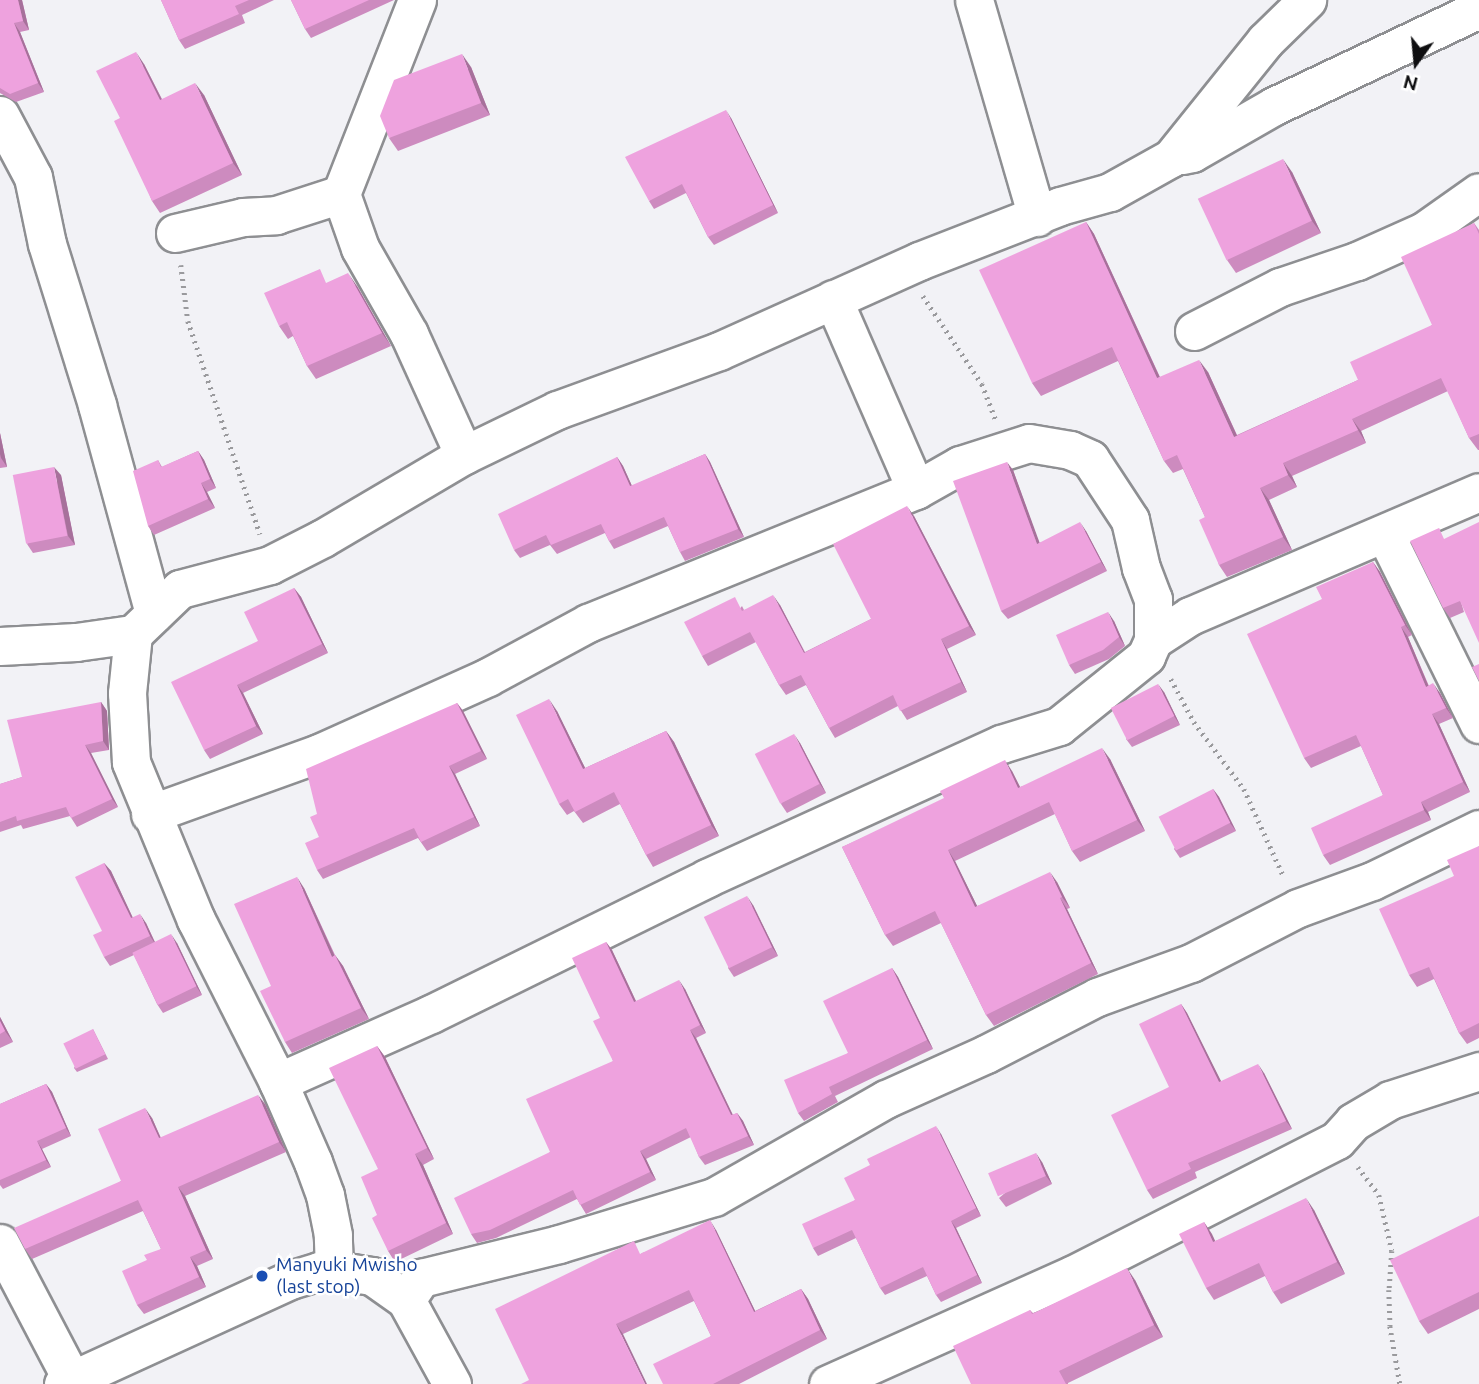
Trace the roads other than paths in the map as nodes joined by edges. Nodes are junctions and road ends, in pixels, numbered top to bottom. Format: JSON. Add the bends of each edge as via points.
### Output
{"nodes":[{"id":1,"x":418,"y":0,"type":"edge"},
{"id":2,"x":974,"y":0,"type":"edge"},
{"id":3,"x":1307,"y":0,"type":"edge"},
{"id":4,"x":1479,"y":9,"type":"edge"},
{"id":5,"x":0,"y":115,"type":"edge"},
{"id":6,"x":1171,"y":158,"type":"junction"},
{"id":7,"x":1479,"y":192,"type":"edge"},
{"id":8,"x":341,"y":194,"type":"junction"},
{"id":9,"x":1037,"y":217,"type":"junction"},
{"id":10,"x":175,"y":233,"type":"road end"},
{"id":11,"x":833,"y":299,"type":"junction"},
{"id":12,"x":1194,"y":331,"type":"dead end"},
{"id":13,"x":464,"y":455,"type":"junction"},
{"id":14,"x":916,"y":489,"type":"junction"},
{"id":15,"x":1479,"y":492,"type":"edge"},
{"id":16,"x":1385,"y":534,"type":"junction"},
{"id":17,"x":144,"y":623,"type":"junction"},
{"id":18,"x":1153,"y":640,"type":"junction"},
{"id":19,"x":0,"y":646,"type":"edge"},
{"id":20,"x":1479,"y":724,"type":"edge"},
{"id":21,"x":150,"y":814,"type":"junction"},
{"id":22,"x":1479,"y":829,"type":"edge"},
{"id":23,"x":1479,"y":1071,"type":"edge"},
{"id":24,"x":278,"y":1082,"type":"junction"},
{"id":25,"x":0,"y":1243,"type":"edge"},
{"id":26,"x":334,"y":1270,"type":"junction"},
{"id":27,"x":406,"y":1300,"type":"junction"},
{"id":28,"x":68,"y":1382,"type":"edge"},
{"id":29,"x":452,"y":1384,"type":"edge"},
{"id":30,"x":828,"y":1384,"type":"edge"}],
"edges":[{"from":1,"to":8,"type":"street"},
{"from":2,"to":9,"type":"street"},
{"from":3,"to":6,"type":"street","via":[[1265,41]]},
{"from":4,"to":6,"type":"street","via":[[1275,106],[1192,153]]},
{"from":5,"to":17,"type":"street","via":[[33,177],[47,244],[104,430]]},
{"from":6,"to":9,"type":"street","via":[[1110,192]]},
{"from":7,"to":12,"type":"street","via":[[1424,231],[1357,261],[1280,287]]},
{"from":8,"to":10,"type":"street","via":[[276,215],[243,217]]},
{"from":8,"to":13,"type":"street","via":[[360,248],[409,334]]},
{"from":9,"to":11,"type":"street","via":[[892,271]]},
{"from":11,"to":13,"type":"street","via":[[719,351],[557,410]]},
{"from":11,"to":14,"type":"street"},
{"from":13,"to":17,"type":"street","via":[[270,565],[180,589]]},
{"from":14,"to":18,"type":"street","via":[[960,465],[1029,443],[1090,458],[1130,520],[1153,599]]},
{"from":14,"to":21,"type":"street","via":[[587,623],[488,677],[319,753]]},
{"from":15,"to":16,"type":"street"},
{"from":16,"to":18,"type":"street","via":[[1190,616]]},
{"from":16,"to":20,"type":"street"},
{"from":17,"to":19,"type":"street","via":[[76,642]]},
{"from":17,"to":21,"type":"street","via":[[129,654],[127,730],[131,762]]},
{"from":18,"to":24,"type":"street","via":[[1146,656],[1059,726],[1001,744],[707,878],[431,1014]]},
{"from":21,"to":24,"type":"street","via":[[195,920]]},
{"from":22,"to":27,"type":"street","via":[[1372,881],[1298,908],[1191,963],[1097,997],[986,1055],[886,1099],[715,1197],[559,1244],[421,1278]]},
{"from":23,"to":30,"type":"street","via":[[1390,1100],[1353,1122],[1337,1140],[1073,1275]]},
{"from":24,"to":26,"type":"street","via":[[325,1195]]},
{"from":25,"to":28,"type":"street"},
{"from":26,"to":27,"type":"street","via":[[372,1276]]},
{"from":26,"to":28,"type":"street","via":[[290,1280]]},
{"from":27,"to":29,"type":"street"}]}
